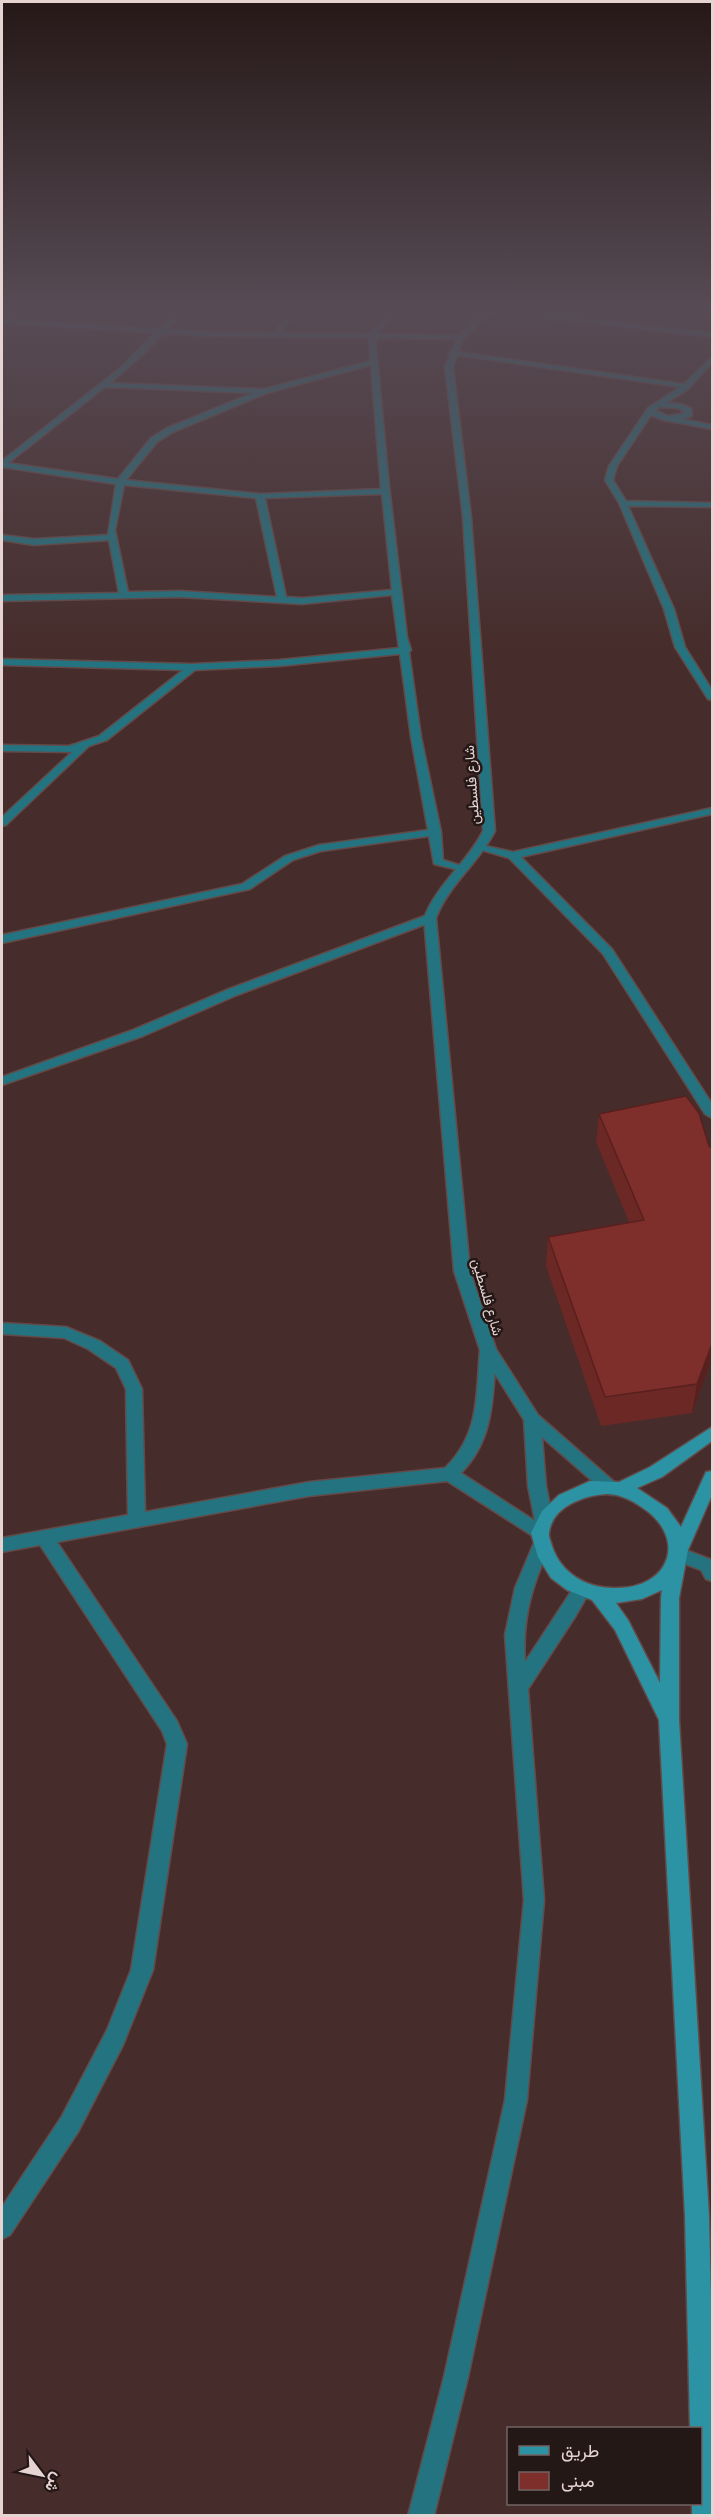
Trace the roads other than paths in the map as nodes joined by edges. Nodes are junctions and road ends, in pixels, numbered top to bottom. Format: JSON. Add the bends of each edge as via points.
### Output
{"nodes":[{"id":1,"x":53,"y":424,"type":"edge"},
{"id":2,"x":183,"y":424,"type":"edge"},
{"id":3,"x":379,"y":424,"type":"edge"},
{"id":4,"x":456,"y":424,"type":"edge"},
{"id":5,"x":640,"y":424,"type":"edge"},
{"id":6,"x":2,"y":465,"type":"edge"},
{"id":7,"x":120,"y":482,"type":"junction"},
{"id":8,"x":384,"y":491,"type":"junction"},
{"id":9,"x":260,"y":496,"type":"junction"},
{"id":10,"x":623,"y":503,"type":"junction"},
{"id":11,"x":712,"y":505,"type":"edge"},
{"id":12,"x":111,"y":537,"type":"junction"},
{"id":13,"x":2,"y":538,"type":"edge"},
{"id":14,"x":396,"y":592,"type":"junction"},
{"id":15,"x":124,"y":595,"type":"junction"},
{"id":16,"x":2,"y":598,"type":"edge"},
{"id":17,"x":282,"y":601,"type":"junction"},
{"id":18,"x":406,"y":650,"type":"junction"},
{"id":19,"x":2,"y":662,"type":"edge"},
{"id":20,"x":192,"y":667,"type":"junction"},
{"id":21,"x":712,"y":697,"type":"edge"},
{"id":22,"x":87,"y":744,"type":"junction"},
{"id":23,"x":2,"y":748,"type":"edge"},
{"id":24,"x":712,"y":811,"type":"edge"},
{"id":25,"x":2,"y":823,"type":"edge"},
{"id":26,"x":435,"y":832,"type":"junction"},
{"id":27,"x":481,"y":849,"type":"junction"},
{"id":28,"x":513,"y":855,"type":"junction"},
{"id":29,"x":463,"y":868,"type":"junction"},
{"id":30,"x":430,"y":918,"type":"junction"},
{"id":31,"x":2,"y":939,"type":"edge"},
{"id":32,"x":2,"y":1081,"type":"edge"},
{"id":33,"x":712,"y":1114,"type":"edge"},
{"id":34,"x":2,"y":1329,"type":"edge"},
{"id":35,"x":488,"y":1350,"type":"junction"},
{"id":36,"x":532,"y":1419,"type":"junction"},
{"id":37,"x":712,"y":1433,"type":"edge"},
{"id":38,"x":450,"y":1474,"type":"junction"},
{"id":39,"x":712,"y":1477,"type":"edge"},
{"id":40,"x":616,"y":1488,"type":"junction"},
{"id":41,"x":137,"y":1518,"type":"junction"},
{"id":42,"x":542,"y":1532,"type":"junction"},
{"id":43,"x":44,"y":1536,"type":"junction"},
{"id":44,"x":2,"y":1545,"type":"edge"},
{"id":45,"x":677,"y":1557,"type":"junction"},
{"id":46,"x":712,"y":1574,"type":"edge"},
{"id":47,"x":590,"y":1592,"type":"junction"},
{"id":48,"x":518,"y":1688,"type":"junction"},
{"id":49,"x":669,"y":1720,"type":"junction"},
{"id":50,"x":2,"y":2227,"type":"edge"},
{"id":51,"x":421,"y":2516,"type":"edge"},
{"id":52,"x":705,"y":2516,"type":"edge"}],
"edges":[{"from":1,"to":6,"type":"street"},
{"from":2,"to":7,"type":"street","via":[[154,440]]},
{"from":3,"to":8,"type":"street"},
{"from":4,"to":27,"type":"street","name":"شارع فلسطين","via":[[467,517],[489,831]]},
{"from":5,"to":10,"type":"street","via":[[609,475]]},
{"from":6,"to":7,"type":"street"},
{"from":7,"to":9,"type":"street"},
{"from":7,"to":12,"type":"street"},
{"from":8,"to":9,"type":"street"},
{"from":8,"to":14,"type":"street"},
{"from":9,"to":17,"type":"street"},
{"from":10,"to":11,"type":"street"},
{"from":10,"to":21,"type":"street","via":[[669,609],[680,647]]},
{"from":12,"to":13,"type":"street","via":[[34,542]]},
{"from":12,"to":15,"type":"street"},
{"from":14,"to":17,"type":"street"},
{"from":14,"to":18,"type":"street"},
{"from":15,"to":16,"type":"street"},
{"from":15,"to":17,"type":"street","via":[[180,594]]},
{"from":18,"to":20,"type":"street"},
{"from":18,"to":26,"type":"street"},
{"from":19,"to":20,"type":"street"},
{"from":20,"to":22,"type":"street","via":[[103,738]]},
{"from":22,"to":23,"type":"street","via":[[70,749]]},
{"from":22,"to":25,"type":"street"},
{"from":24,"to":28,"type":"street"},
{"from":26,"to":29,"type":"street","via":[[438,862]]},
{"from":26,"to":31,"type":"street","via":[[319,848],[290,858],[246,886]]},
{"from":27,"to":28,"type":"street"},
{"from":27,"to":29,"type":"street","name":"شارع فلسطين"},
{"from":28,"to":33,"type":"street","via":[[608,952]]},
{"from":29,"to":30,"type":"street","name":"شارع فلسطين","via":[[434,904]]},
{"from":30,"to":32,"type":"street","via":[[233,992],[138,1033]]},
{"from":30,"to":35,"type":"street","name":"شارع فلسطين","via":[[462,1271]]},
{"from":34,"to":41,"type":"street","via":[[66,1333],[94,1345],[122,1365],[134,1389]]},
{"from":35,"to":36,"type":"street","name":"شارع فلسطين"},
{"from":35,"to":38,"type":"street","via":[[479,1436],[464,1462]]},
{"from":36,"to":40,"type":"street"},
{"from":36,"to":42,"type":"street"},
{"from":37,"to":40,"type":"main road","via":[[656,1472]]},
{"from":38,"to":41,"type":"street","via":[[309,1489]]},
{"from":38,"to":42,"type":"street"},
{"from":39,"to":45,"type":"main road"},
{"from":40,"to":42,"type":"main road","via":[[590,1488],[570,1495],[554,1506]]},
{"from":40,"to":45,"type":"main road","via":[[649,1500],[666,1515],[677,1534]]},
{"from":41,"to":43,"type":"street"},
{"from":42,"to":47,"type":"main road","via":[[549,1561],[562,1577]]},
{"from":42,"to":48,"type":"street","via":[[516,1612]]},
{"from":43,"to":44,"type":"street"},
{"from":43,"to":50,"type":"street","via":[[170,1727],[177,1744],[142,1970],[115,2037],[70,2124]]},
{"from":45,"to":46,"type":"street","via":[[707,1565]]},
{"from":45,"to":47,"type":"main road","via":[[665,1577],[647,1590],[624,1596]]},
{"from":45,"to":49,"type":"main road","via":[[670,1598]]},
{"from":47,"to":48,"type":"street","via":[[563,1622]]},
{"from":47,"to":49,"type":"main road","via":[[622,1625]]},
{"from":48,"to":51,"type":"street","via":[[534,1900],[516,2100],[456,2377]]},
{"from":49,"to":52,"type":"main road","via":[[697,2216]]}]}
